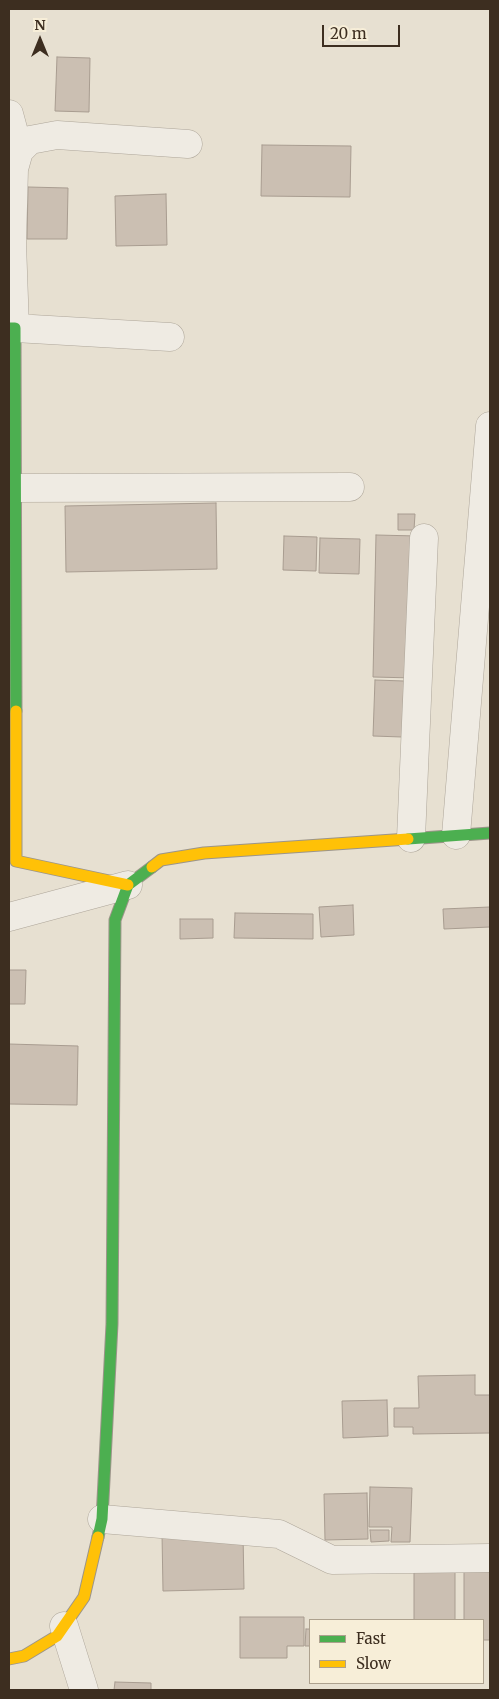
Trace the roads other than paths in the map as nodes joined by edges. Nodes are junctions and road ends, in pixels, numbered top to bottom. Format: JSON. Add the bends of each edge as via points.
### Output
{"nodes":[{"id":1,"x":9,"y":114,"type":"edge"},
{"id":2,"x":188,"y":144,"type":"dead end"},
{"id":3,"x":19,"y":151,"type":"junction"},
{"id":4,"x":12,"y":328,"type":"edge"},
{"id":5,"x":170,"y":337,"type":"dead end"},
{"id":6,"x":490,"y":426,"type":"edge"},
{"id":7,"x":350,"y":487,"type":"dead end"},
{"id":8,"x":14,"y":488,"type":"junction"},
{"id":9,"x":424,"y":538,"type":"dead end"},
{"id":10,"x":483,"y":604,"type":"edge"},
{"id":11,"x":12,"y":701,"type":"edge"},
{"id":12,"x":490,"y":833,"type":"edge"},
{"id":13,"x":456,"y":835,"type":"junction"},
{"id":14,"x":411,"y":838,"type":"junction"},
{"id":15,"x":128,"y":885,"type":"junction"},
{"id":16,"x":9,"y":917,"type":"edge"},
{"id":17,"x":102,"y":1519,"type":"junction"},
{"id":18,"x":490,"y":1558,"type":"edge"},
{"id":19,"x":64,"y":1626,"type":"junction"},
{"id":20,"x":9,"y":1659,"type":"edge"},
{"id":21,"x":84,"y":1690,"type":"edge"}],
"edges":[{"from":1,"to":3,"type":"street"},
{"from":2,"to":3,"type":"street","via":[[58,135],[30,140]]},
{"from":3,"to":4,"type":"street","via":[[14,169]]},
{"from":4,"to":5,"type":"street"},
{"from":4,"to":8,"type":"street"},
{"from":6,"to":10,"type":"street"},
{"from":7,"to":8,"type":"street"},
{"from":8,"to":11,"type":"street"},
{"from":9,"to":14,"type":"street"},
{"from":10,"to":13,"type":"street"},
{"from":11,"to":15,"type":"street","via":[[16,861]]},
{"from":12,"to":13,"type":"street"},
{"from":13,"to":14,"type":"street"},
{"from":14,"to":15,"type":"street","via":[[204,853],[161,860]]},
{"from":15,"to":16,"type":"street"},
{"from":15,"to":17,"type":"street","via":[[114,920],[112,1324]]},
{"from":17,"to":18,"type":"street","via":[[279,1534],[332,1560]]},
{"from":17,"to":19,"type":"street","via":[[84,1597]]},
{"from":19,"to":20,"type":"street","via":[[57,1636],[24,1656]]},
{"from":19,"to":21,"type":"street"}]}
